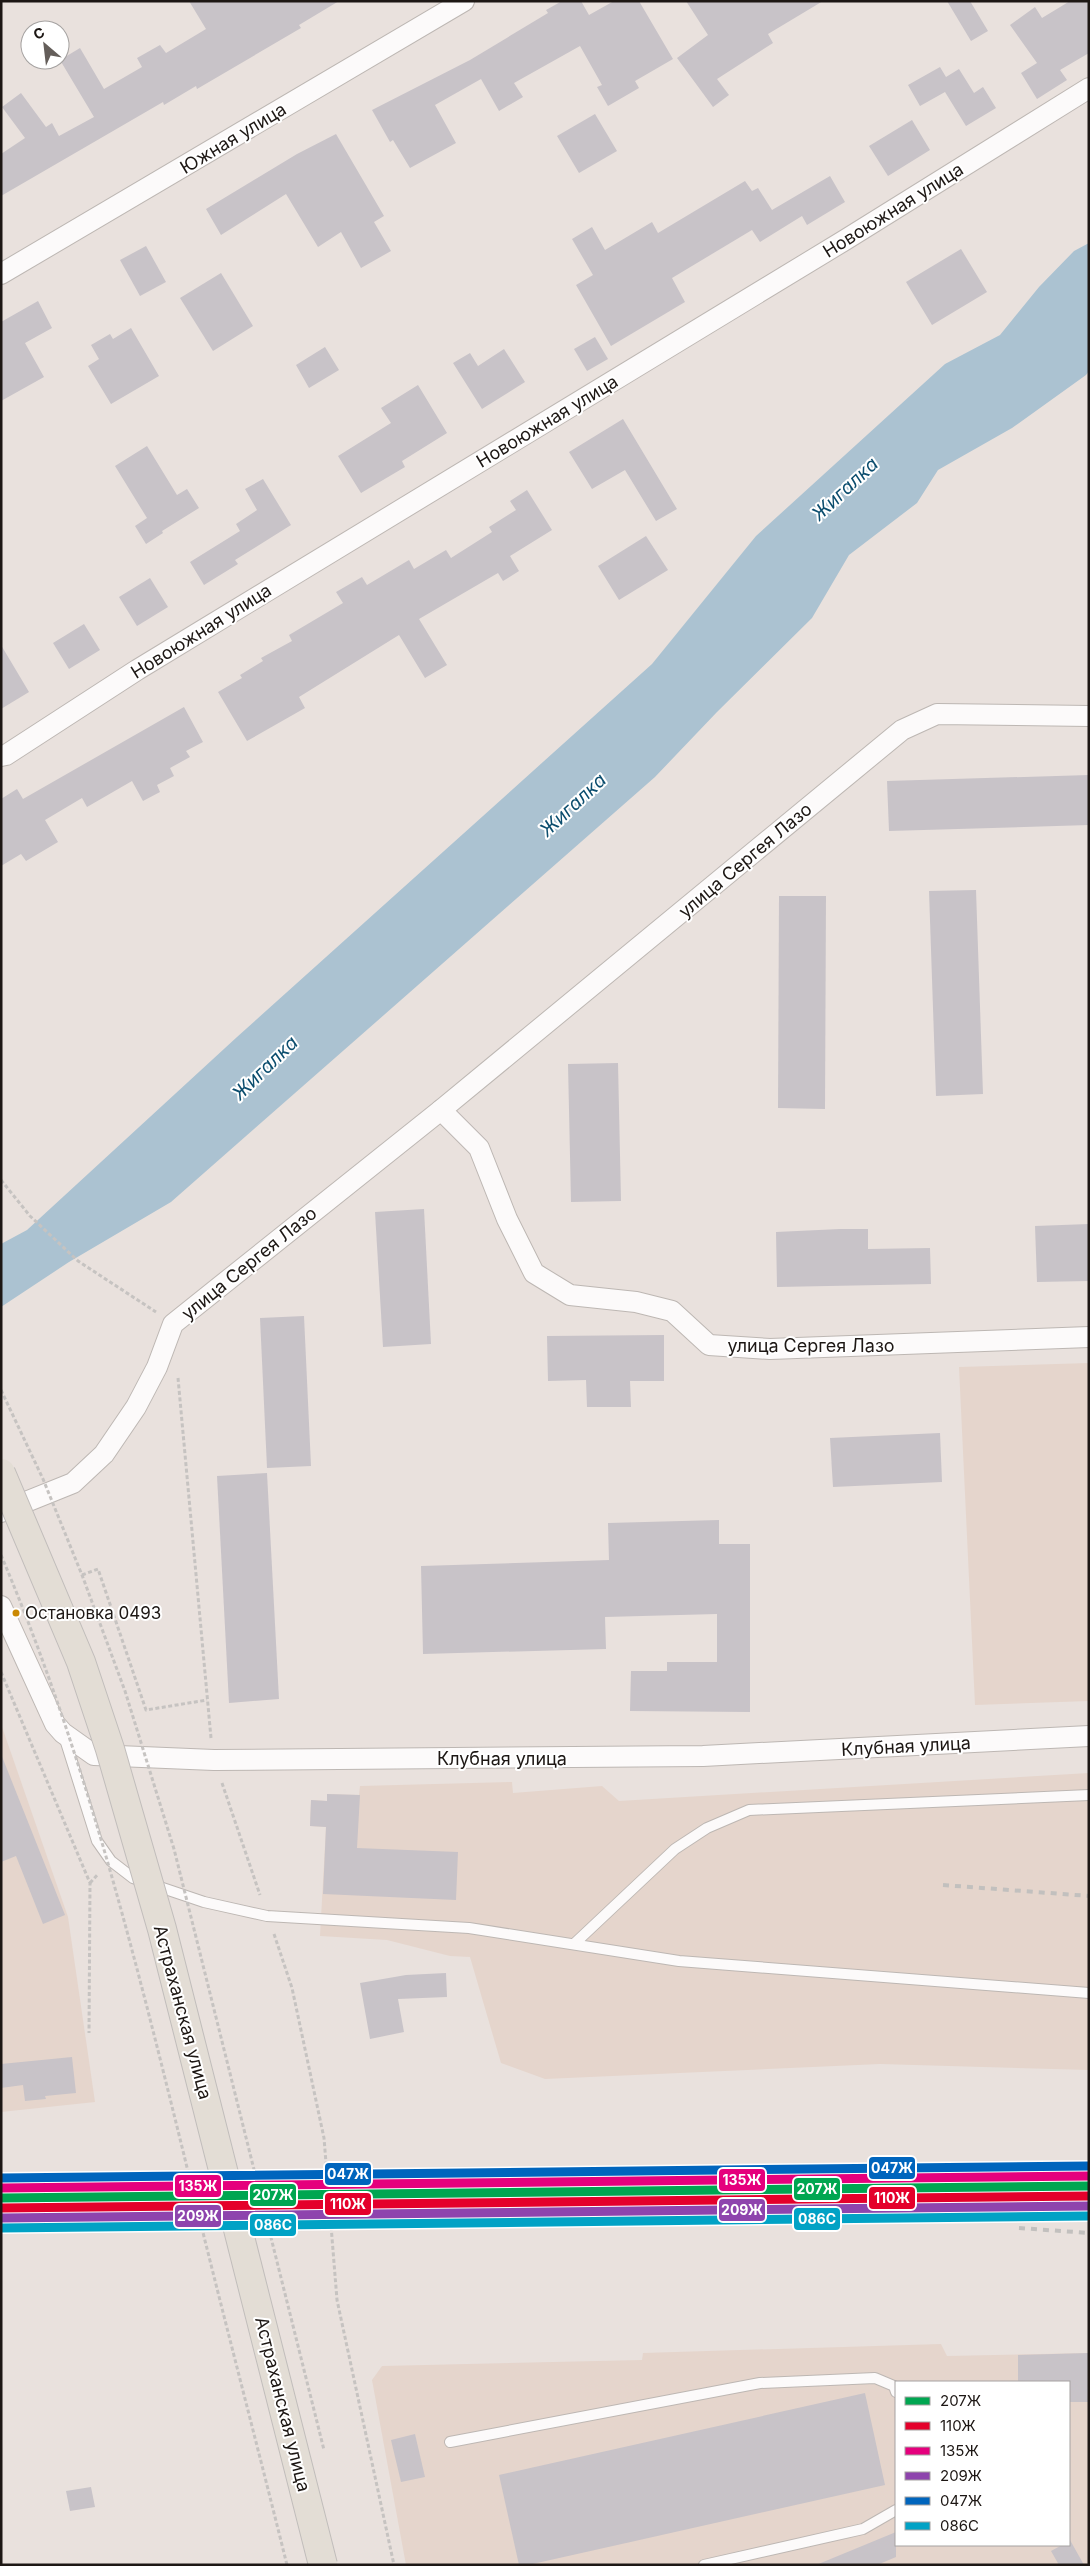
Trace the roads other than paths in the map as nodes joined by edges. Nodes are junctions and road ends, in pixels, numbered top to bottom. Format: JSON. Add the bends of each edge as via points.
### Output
{"nodes":[{"id":1,"x":464,"y":1,"type":"edge"},
{"id":2,"x":1089,"y":88,"type":"edge"},
{"id":3,"x":1,"y":274,"type":"edge"},
{"id":4,"x":1089,"y":716,"type":"edge"},
{"id":5,"x":4,"y":755,"type":"edge"},
{"id":6,"x":441,"y":1110,"type":"junction"},
{"id":7,"x":1089,"y":1337,"type":"edge"},
{"id":8,"x":1,"y":1473,"type":"edge"},
{"id":9,"x":1,"y":1512,"type":"edge"},
{"id":10,"x":1,"y":1606,"type":"edge"},
{"id":11,"x":62,"y":1733,"type":"junction"},
{"id":12,"x":1089,"y":1736,"type":"edge"},
{"id":13,"x":1089,"y":1795,"type":"edge"},
{"id":14,"x":574,"y":1944,"type":"junction"},
{"id":15,"x":1089,"y":1993,"type":"edge"},
{"id":16,"x":895,"y":2389,"type":"edge"},
{"id":17,"x":450,"y":2442,"type":"dead end"},
{"id":18,"x":895,"y":2511,"type":"edge"},
{"id":19,"x":323,"y":2565,"type":"edge"},
{"id":20,"x":704,"y":2565,"type":"edge"}],
"edges":[{"from":1,"to":3,"type":"street","name":"Южная улица"},
{"from":2,"to":5,"type":"street","name":"Новоюжная улица","via":[[137,670]]},
{"from":4,"to":6,"type":"street","name":"улица Сергея Лазо","via":[[937,714],[902,730]]},
{"from":6,"to":7,"type":"street","name":"улица Сергея Лазо","via":[[479,1148],[507,1219],[534,1273],[570,1295],[636,1302],[672,1311],[709,1345],[770,1349]]},
{"from":6,"to":9,"type":"street","name":"улица Сергея Лазо","via":[[173,1324],[136,1407],[104,1454],[73,1483]]},
{"from":8,"to":19,"type":"main road","name":"Астраханская улица","bridge":true,"via":[[82,1662],[110,1749],[184,2014]]},
{"from":10,"to":11,"type":"street","name":"Клубная улица"},
{"from":11,"to":12,"type":"street","name":"Клубная улица","via":[[94,1755],[214,1760],[703,1756]]},
{"from":11,"to":14,"type":"lane","via":[[97,1841],[111,1861],[133,1878],[204,1902],[267,1916],[469,1928]]},
{"from":13,"to":14,"type":"lane","via":[[749,1810],[707,1828],[675,1848]]},
{"from":14,"to":15,"type":"lane","via":[[679,1961]]},
{"from":16,"to":17,"type":"lane","via":[[875,2378],[760,2383]]},
{"from":18,"to":20,"type":"lane","via":[[863,2529]]}]}
